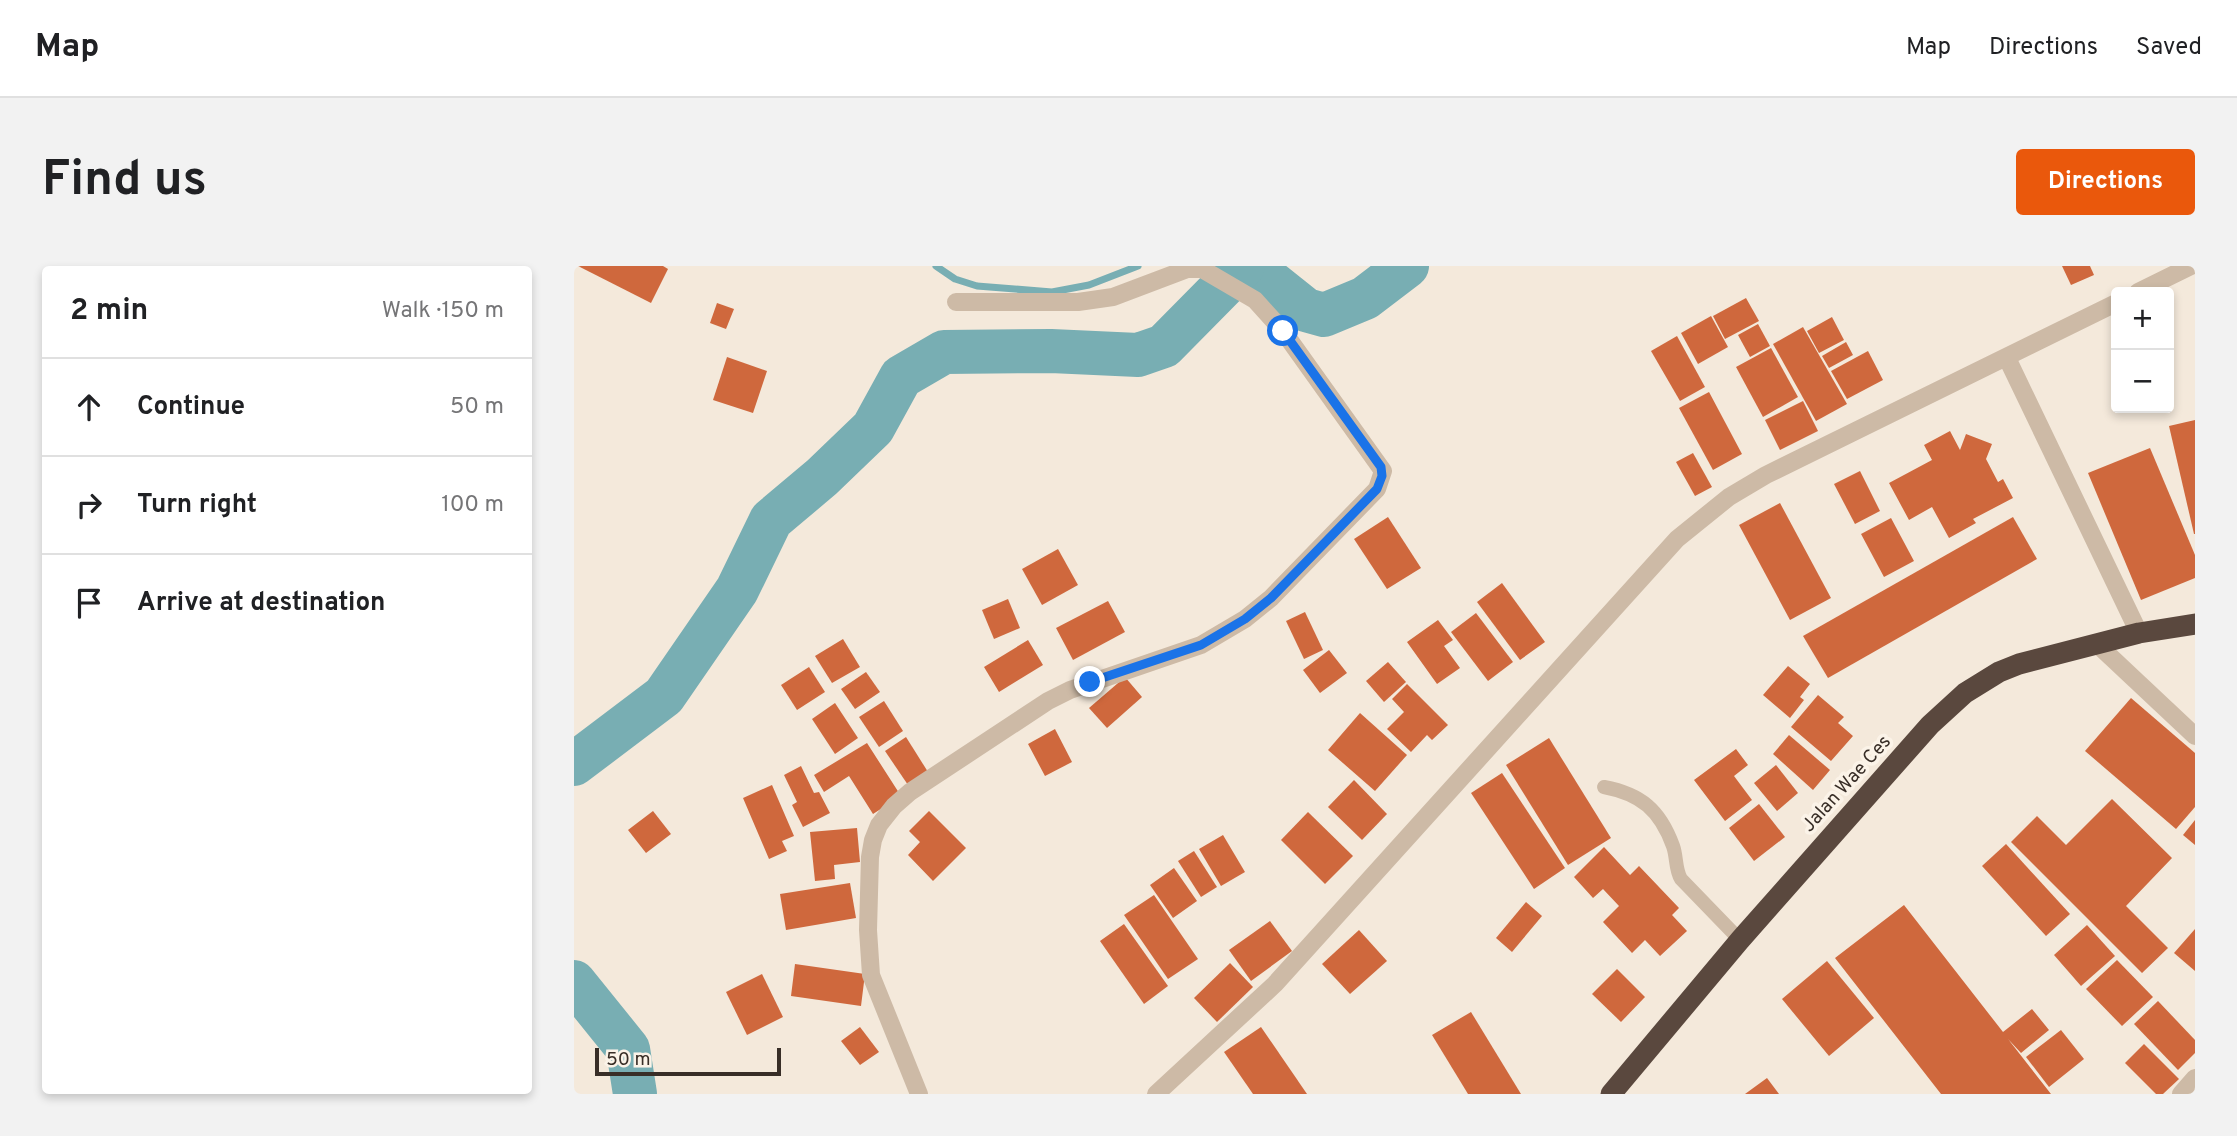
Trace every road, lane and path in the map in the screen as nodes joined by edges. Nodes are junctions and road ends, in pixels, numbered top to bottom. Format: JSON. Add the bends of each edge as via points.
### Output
{"nodes":[{"id":1,"x":2191,"y":266,"type":"edge"},
{"id":2,"x":2148,"y":287,"type":"edge"},
{"id":3,"x":956,"y":302,"type":"dead end"},
{"id":4,"x":2111,"y":306,"type":"edge"},
{"id":5,"x":2007,"y":358,"type":"junction"},
{"id":6,"x":2195,"y":624,"type":"edge"},
{"id":7,"x":2138,"y":633,"type":"junction"},
{"id":8,"x":2096,"y":644,"type":"junction"},
{"id":9,"x":2195,"y":736,"type":"edge"},
{"id":10,"x":1604,"y":787,"type":"dead end"},
{"id":11,"x":1740,"y":940,"type":"junction"},
{"id":12,"x":2195,"y":1078,"type":"edge"},
{"id":13,"x":919,"y":1094,"type":"edge"},
{"id":14,"x":1156,"y":1094,"type":"edge"},
{"id":15,"x":1611,"y":1094,"type":"edge"},
{"id":16,"x":2181,"y":1094,"type":"edge"}],
"edges":[{"from":1,"to":2,"type":"street"},
{"from":3,"to":13,"type":"street","via":[[1078,303],[1114,297],[1187,269],[1202,269],[1255,300],[1283,331],[1383,471],[1377,489],[1245,619],[1201,645],[1048,701],[910,792],[879,825],[870,857],[871,975]]},
{"from":4,"to":5,"type":"street"},
{"from":5,"to":7,"type":"street"},
{"from":5,"to":14,"type":"street","via":[[1766,475],[1729,497],[1677,539],[1275,984]]},
{"from":6,"to":7,"type":"highway","name":"Jalan Wae Ces"},
{"from":7,"to":8,"type":"highway","name":"Jalan Wae Ces"},
{"from":8,"to":9,"type":"street"},
{"from":8,"to":11,"type":"highway","name":"Jalan Wae Ces","via":[[2019,664],[1965,693],[1930,726]]},
{"from":10,"to":11,"type":"lane","via":[[1625,791],[1647,804],[1663,823],[1681,879]]},
{"from":11,"to":15,"type":"highway","name":"Jalan Wae Ces"},
{"from":12,"to":16,"type":"street"}]}
